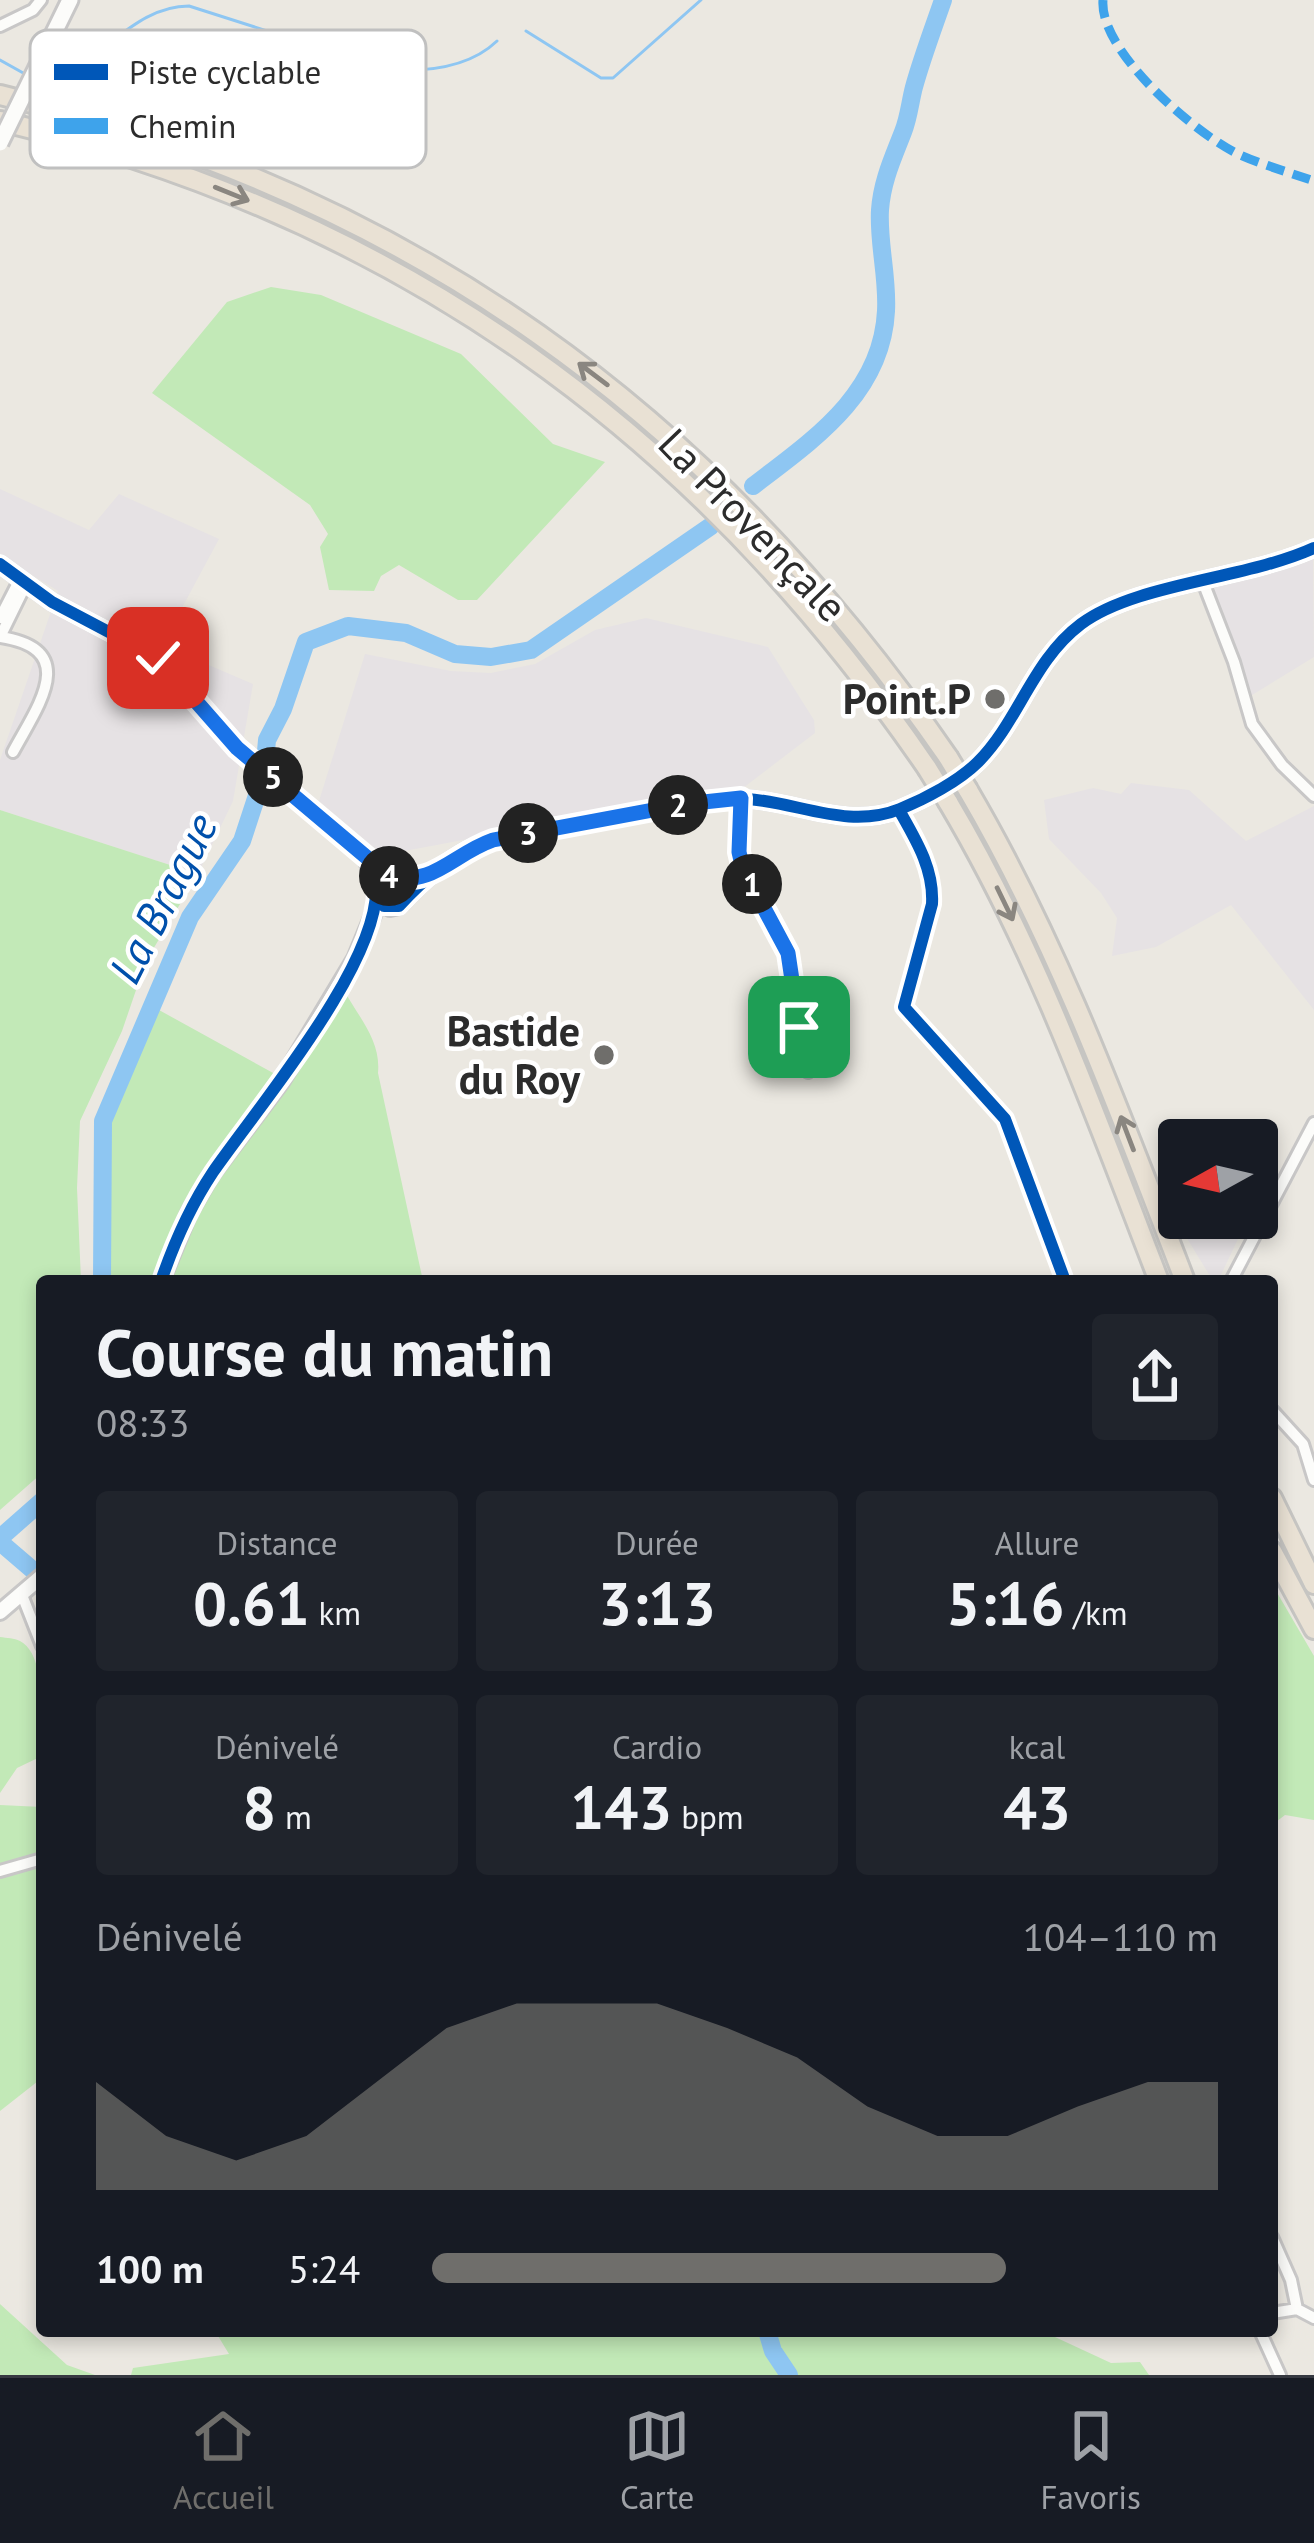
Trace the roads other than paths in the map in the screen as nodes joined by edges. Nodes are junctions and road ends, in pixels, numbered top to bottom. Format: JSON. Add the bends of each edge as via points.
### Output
{"nodes":[{"id":1,"x":41,"y":0,"type":"edge"},
{"id":2,"x":70,"y":0,"type":"edge"},
{"id":3,"x":0,"y":26,"type":"edge"},
{"id":4,"x":55,"y":30,"type":"edge"},
{"id":5,"x":30,"y":82,"type":"edge"},
{"id":6,"x":0,"y":95,"type":"edge"},
{"id":7,"x":30,"y":103,"type":"edge"},
{"id":8,"x":0,"y":121,"type":"edge"},
{"id":9,"x":30,"y":128,"type":"edge"},
{"id":10,"x":0,"y":143,"type":"edge"},
{"id":11,"x":163,"y":168,"type":"edge"},
{"id":12,"x":232,"y":168,"type":"edge"},
{"id":13,"x":1314,"y":548,"type":"edge"},
{"id":14,"x":0,"y":564,"type":"edge"},
{"id":15,"x":23,"y":581,"type":"junction"},
{"id":16,"x":1203,"y":582,"type":"junction"},
{"id":17,"x":0,"y":618,"type":"edge"},
{"id":18,"x":0,"y":637,"type":"edge"},
{"id":19,"x":14,"y":752,"type":"dead end"},
{"id":20,"x":1314,"y":796,"type":"edge"},
{"id":21,"x":741,"y":798,"type":"junction"},
{"id":22,"x":899,"y":810,"type":"junction"},
{"id":23,"x":361,"y":852,"type":"junction"},
{"id":24,"x":400,"y":884,"type":"junction"},
{"id":25,"x":381,"y":898,"type":"junction"},
{"id":26,"x":808,"y":1072,"type":"dead end"},
{"id":27,"x":1314,"y":1123,"type":"edge"},
{"id":28,"x":163,"y":1275,"type":"edge"},
{"id":29,"x":1063,"y":1275,"type":"edge"},
{"id":30,"x":1158,"y":1275,"type":"edge"},
{"id":31,"x":1183,"y":1275,"type":"edge"},
{"id":32,"x":1234,"y":1275,"type":"edge"},
{"id":33,"x":1278,"y":1417,"type":"edge"},
{"id":34,"x":1314,"y":1480,"type":"edge"},
{"id":35,"x":1278,"y":1510,"type":"edge"},
{"id":36,"x":1278,"y":1562,"type":"edge"},
{"id":37,"x":36,"y":1582,"type":"edge"},
{"id":38,"x":1314,"y":1584,"type":"edge"},
{"id":39,"x":22,"y":1595,"type":"junction"},
{"id":40,"x":0,"y":1612,"type":"edge"},
{"id":41,"x":1314,"y":1629,"type":"edge"},
{"id":42,"x":36,"y":1631,"type":"edge"},
{"id":43,"x":36,"y":1861,"type":"edge"},
{"id":44,"x":0,"y":1871,"type":"edge"},
{"id":45,"x":1278,"y":2249,"type":"edge"},
{"id":46,"x":1297,"y":2309,"type":"junction"},
{"id":47,"x":1278,"y":2312,"type":"edge"},
{"id":48,"x":1314,"y":2318,"type":"edge"},
{"id":49,"x":1263,"y":2337,"type":"edge"},
{"id":50,"x":1280,"y":2375,"type":"edge"}],
"edges":[{"from":1,"to":3,"type":"street"},
{"from":2,"to":4,"type":"main road","bridge":true},
{"from":5,"to":10,"type":"main road","bridge":true},
{"from":7,"to":6,"type":"highway","name":"La Provençale","one_way":true,"bridge":true},
{"from":8,"to":9,"type":"highway","name":"La Provençale","one_way":true,"bridge":true},
{"from":11,"to":30,"type":"highway","name":"La Provençale","one_way":true,"bridge":true,"via":[[375,261],[528,354],[746,540],[853,664],[995,883]]},
{"from":31,"to":12,"type":"highway","name":"La Provençale","one_way":true,"bridge":true,"via":[[1029,900],[948,757],[837,607],[683,448],[520,321],[394,244]]},
{"from":13,"to":16,"type":"street"},
{"from":14,"to":15,"type":"street"},
{"from":15,"to":17,"type":"street"},
{"from":15,"to":18,"type":"street"},
{"from":15,"to":23,"type":"street","via":[[158,658],[237,748]]},
{"from":16,"to":20,"type":"street","via":[[1252,724]]},
{"from":16,"to":22,"type":"street","via":[[1085,621],[1044,659],[978,763]]},
{"from":18,"to":19,"type":"street","via":[[34,649],[46,664],[46,691]]},
{"from":21,"to":22,"type":"street","via":[[820,814]]},
{"from":21,"to":24,"type":"street","via":[[493,840]]},
{"from":21,"to":26,"type":"street","via":[[743,869],[788,953]]},
{"from":22,"to":29,"type":"street","via":[[933,888],[904,1007],[1005,1119]]},
{"from":23,"to":24,"type":"street"},
{"from":23,"to":25,"type":"street"},
{"from":24,"to":25,"type":"street"},
{"from":24,"to":25,"type":"street","via":[[403,903]]},
{"from":25,"to":28,"type":"street","via":[[356,959],[189,1213]]},
{"from":27,"to":32,"type":"street"},
{"from":33,"to":34,"type":"street","via":[[1303,1444]]},
{"from":35,"to":38,"type":"highway"},
{"from":36,"to":41,"type":"highway"},
{"from":37,"to":39,"type":"street"},
{"from":39,"to":40,"type":"street"},
{"from":39,"to":42,"type":"street"},
{"from":43,"to":44,"type":"street"},
{"from":45,"to":46,"type":"street"},
{"from":46,"to":47,"type":"street"},
{"from":46,"to":48,"type":"street"},
{"from":49,"to":50,"type":"street"}]}
